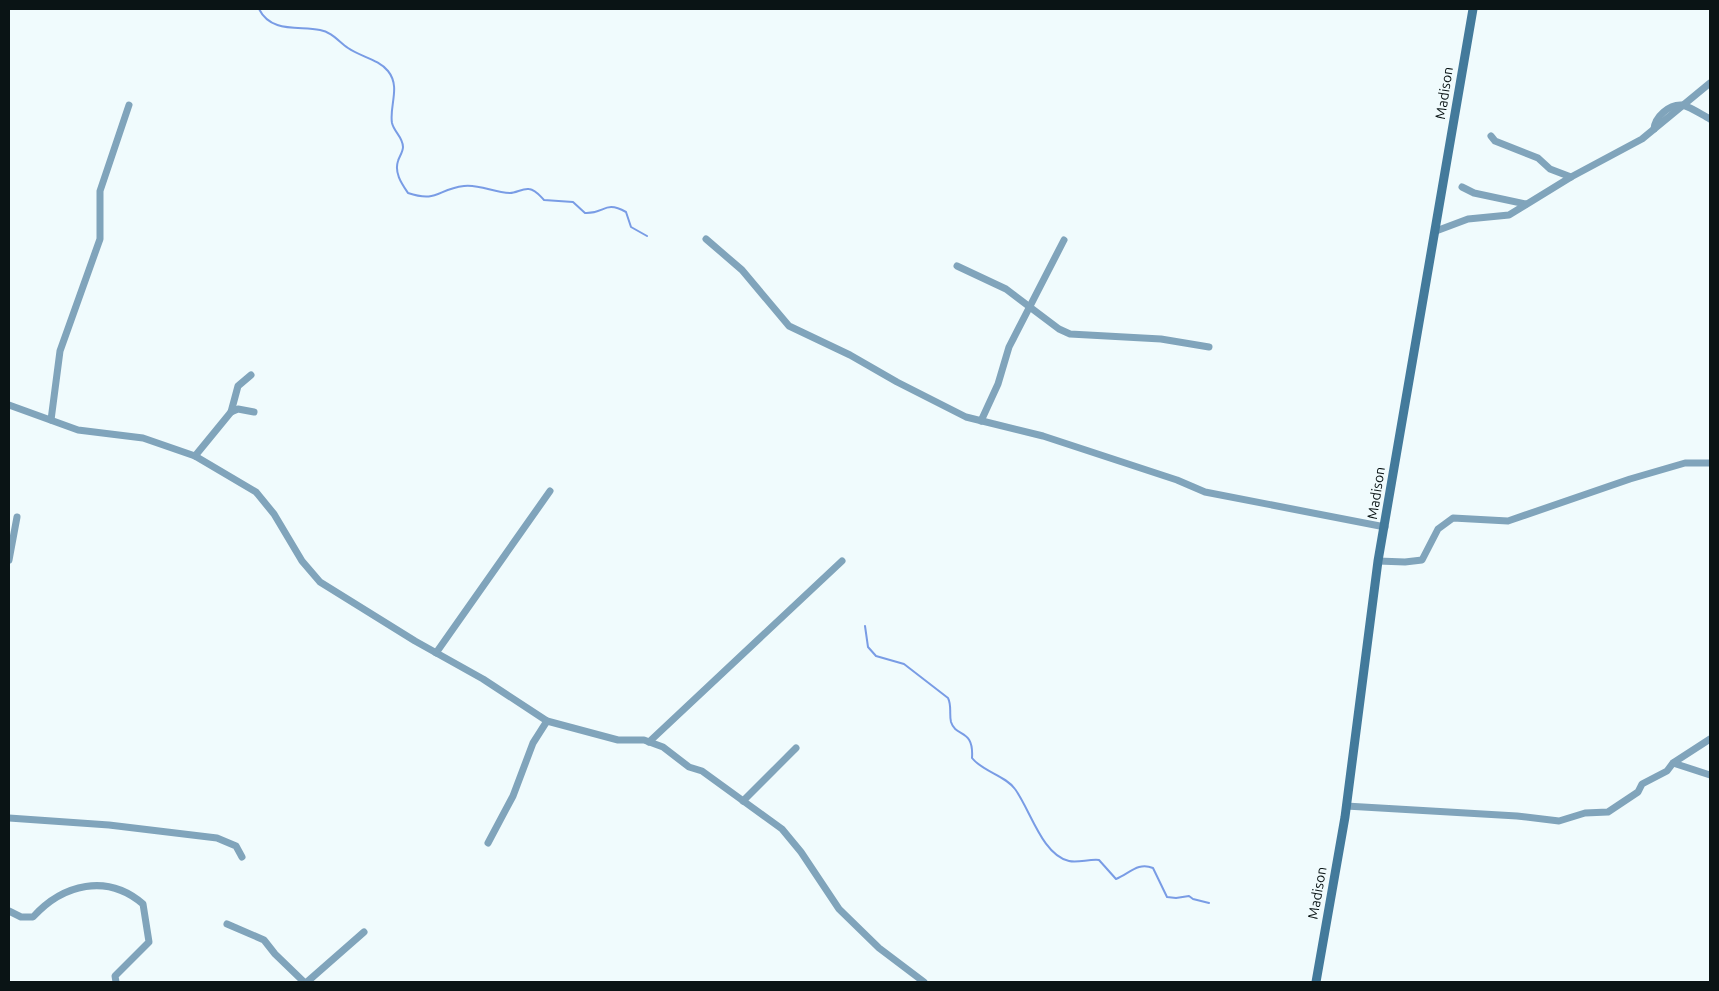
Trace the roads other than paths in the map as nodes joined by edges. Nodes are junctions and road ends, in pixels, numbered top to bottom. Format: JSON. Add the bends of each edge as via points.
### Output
{"nodes":[{"id":1,"x":1473,"y":9,"type":"edge"},
{"id":2,"x":1710,"y":83,"type":"edge"},
{"id":3,"x":129,"y":104,"type":"dead end"},
{"id":4,"x":1683,"y":105,"type":"junction"},
{"id":5,"x":1710,"y":119,"type":"edge"},
{"id":6,"x":1491,"y":136,"type":"dead end"},
{"id":7,"x":1572,"y":176,"type":"junction"},
{"id":8,"x":1462,"y":187,"type":"dead end"},
{"id":9,"x":1526,"y":204,"type":"junction"},
{"id":10,"x":1436,"y":231,"type":"junction"},
{"id":11,"x":706,"y":238,"type":"dead end"},
{"id":12,"x":1064,"y":240,"type":"dead end"},
{"id":13,"x":957,"y":266,"type":"dead end"},
{"id":14,"x":1029,"y":306,"type":"junction"},
{"id":15,"x":1209,"y":347,"type":"dead end"},
{"id":16,"x":250,"y":375,"type":"dead end"},
{"id":17,"x":9,"y":405,"type":"edge"},
{"id":18,"x":232,"y":412,"type":"junction"},
{"id":19,"x":254,"y":412,"type":"dead end"},
{"id":20,"x":51,"y":420,"type":"junction"},
{"id":21,"x":981,"y":421,"type":"junction"},
{"id":22,"x":195,"y":456,"type":"junction"},
{"id":23,"x":1710,"y":463,"type":"edge"},
{"id":24,"x":550,"y":491,"type":"dead end"},
{"id":25,"x":17,"y":516,"type":"dead end"},
{"id":26,"x":1385,"y":527,"type":"junction"},
{"id":27,"x":9,"y":560,"type":"edge"},
{"id":28,"x":842,"y":561,"type":"dead end"},
{"id":29,"x":1378,"y":561,"type":"junction"},
{"id":30,"x":436,"y":653,"type":"junction"},
{"id":31,"x":547,"y":721,"type":"junction"},
{"id":32,"x":1710,"y":739,"type":"edge"},
{"id":33,"x":649,"y":742,"type":"junction"},
{"id":34,"x":796,"y":748,"type":"dead end"},
{"id":35,"x":1673,"y":763,"type":"junction"},
{"id":36,"x":1710,"y":775,"type":"edge"},
{"id":37,"x":743,"y":801,"type":"junction"},
{"id":38,"x":1346,"y":806,"type":"junction"},
{"id":39,"x":9,"y":818,"type":"edge"},
{"id":40,"x":488,"y":843,"type":"dead end"},
{"id":41,"x":242,"y":857,"type":"dead end"},
{"id":42,"x":9,"y":911,"type":"edge"},
{"id":43,"x":227,"y":924,"type":"dead end"},
{"id":44,"x":364,"y":932,"type":"dead end"},
{"id":45,"x":893,"y":959,"type":"junction"},
{"id":46,"x":116,"y":982,"type":"edge"},
{"id":47,"x":305,"y":982,"type":"edge"},
{"id":48,"x":915,"y":982,"type":"edge"},
{"id":49,"x":924,"y":982,"type":"edge"},
{"id":50,"x":1316,"y":982,"type":"edge"},
{"id":51,"x":1320,"y":982,"type":"edge"}],
"edges":[{"from":1,"to":10,"type":"street","name":"Madison"},
{"from":2,"to":4,"type":"street"},
{"from":3,"to":20,"type":"street","via":[[100,191],[100,238],[60,351]]},
{"from":4,"to":5,"type":"street"},
{"from":4,"to":7,"type":"street","via":[[1642,139]]},
{"from":6,"to":7,"type":"street","via":[[1495,141],[1538,158],[1550,169]]},
{"from":7,"to":9,"type":"street"},
{"from":8,"to":9,"type":"street","via":[[1474,193]]},
{"from":9,"to":10,"type":"street","via":[[1508,215],[1468,220]]},
{"from":10,"to":26,"type":"street","name":"Madison","via":[[1412,354]]},
{"from":11,"to":21,"type":"street","via":[[742,270],[789,326],[957,412]]},
{"from":12,"to":14,"type":"street"},
{"from":13,"to":14,"type":"street","via":[[1006,289]]},
{"from":14,"to":15,"type":"street","via":[[1070,334],[1161,339]]},
{"from":14,"to":21,"type":"street","via":[[1009,347],[998,384]]},
{"from":16,"to":18,"type":"street","via":[[238,386]]},
{"from":17,"to":20,"type":"street"},
{"from":18,"to":19,"type":"street","via":[[238,409]]},
{"from":18,"to":22,"type":"street"},
{"from":20,"to":22,"type":"street","via":[[89,433],[143,438]]},
{"from":21,"to":26,"type":"street","via":[[1036,434],[1178,480],[1205,492]]},
{"from":22,"to":30,"type":"street","via":[[256,492],[320,582]]},
{"from":23,"to":29,"type":"street","via":[[1685,464],[1630,479],[1508,521],[1453,518],[1438,529],[1422,560]]},
{"from":24,"to":30,"type":"street"},
{"from":25,"to":27,"type":"street"},
{"from":26,"to":29,"type":"street","name":"Madison"},
{"from":28,"to":33,"type":"street"},
{"from":29,"to":38,"type":"street","name":"Madison"},
{"from":30,"to":31,"type":"street"},
{"from":31,"to":33,"type":"street","via":[[618,740]]},
{"from":31,"to":40,"type":"street","via":[[533,743],[513,796]]},
{"from":32,"to":35,"type":"street"},
{"from":33,"to":37,"type":"street","via":[[663,747],[689,767],[702,771]]},
{"from":34,"to":37,"type":"street"},
{"from":35,"to":36,"type":"street"},
{"from":35,"to":38,"type":"street","via":[[1667,771],[1642,784],[1638,792],[1608,812],[1585,813],[1559,821]]},
{"from":37,"to":45,"type":"street","via":[[782,829],[802,852],[839,909]]},
{"from":38,"to":50,"type":"street","name":"Madison"},
{"from":39,"to":41,"type":"street","via":[[109,825],[217,838],[236,846]]},
{"from":42,"to":46,"type":"street","via":[[22,917],[33,917],[57,896],[89,885],[110,886],[130,892],[143,904],[149,942],[115,976]]},
{"from":43,"to":47,"type":"street","via":[[264,940]]},
{"from":44,"to":47,"type":"street"},
{"from":45,"to":48,"type":"street"},
{"from":45,"to":49,"type":"street"},
{"from":50,"to":51,"type":"street"}]}
